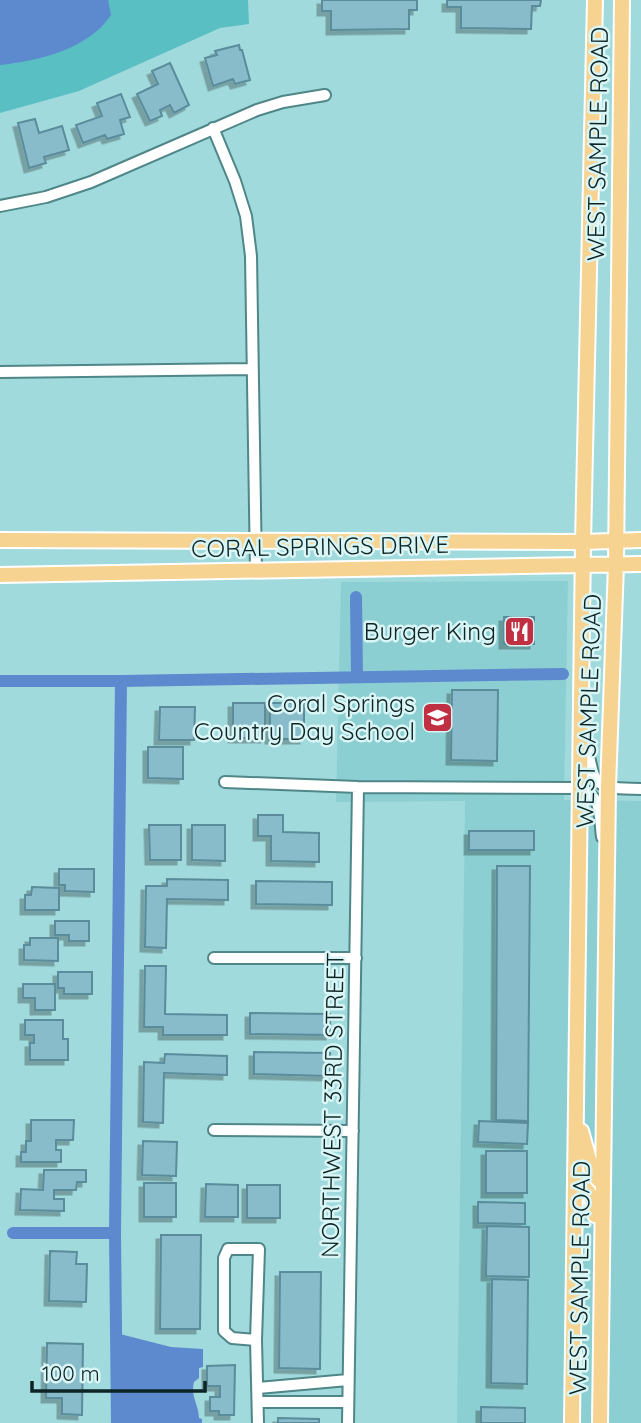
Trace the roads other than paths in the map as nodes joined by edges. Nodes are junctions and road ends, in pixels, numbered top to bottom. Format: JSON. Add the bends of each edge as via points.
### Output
{"nodes":[{"id":1,"x":594,"y":0,"type":"edge"},
{"id":2,"x":622,"y":0,"type":"edge"},
{"id":3,"x":325,"y":95,"type":"dead end"},
{"id":4,"x":213,"y":128,"type":"junction"},
{"id":5,"x":0,"y":206,"type":"edge"},
{"id":6,"x":252,"y":369,"type":"junction"},
{"id":7,"x":0,"y":372,"type":"edge"},
{"id":8,"x":0,"y":540,"type":"edge"},
{"id":9,"x":256,"y":540,"type":"junction"},
{"id":10,"x":641,"y":540,"type":"edge"},
{"id":11,"x":615,"y":541,"type":"junction"},
{"id":12,"x":583,"y":542,"type":"junction"},
{"id":13,"x":583,"y":564,"type":"junction"},
{"id":14,"x":615,"y":564,"type":"junction"},
{"id":15,"x":641,"y":564,"type":"edge"},
{"id":16,"x":256,"y":570,"type":"junction"},
{"id":17,"x":0,"y":575,"type":"edge"},
{"id":18,"x":581,"y":721,"type":"junction"},
{"id":19,"x":225,"y":782,"type":"dead end"},
{"id":20,"x":358,"y":787,"type":"junction"},
{"id":21,"x":580,"y":788,"type":"junction"},
{"id":22,"x":608,"y":789,"type":"junction"},
{"id":23,"x":641,"y":789,"type":"edge"},
{"id":24,"x":607,"y":873,"type":"junction"},
{"id":25,"x":214,"y":958,"type":"dead end"},
{"id":26,"x":356,"y":958,"type":"junction"},
{"id":27,"x":576,"y":1112,"type":"junction"},
{"id":28,"x":214,"y":1130,"type":"dead end"},
{"id":29,"x":353,"y":1130,"type":"junction"},
{"id":30,"x":575,"y":1181,"type":"junction"},
{"id":31,"x":603,"y":1184,"type":"junction"},
{"id":32,"x":602,"y":1262,"type":"junction"},
{"id":33,"x":256,"y":1340,"type":"junction"},
{"id":34,"x":348,"y":1380,"type":"junction"},
{"id":35,"x":258,"y":1388,"type":"junction"},
{"id":36,"x":258,"y":1402,"type":"junction"},
{"id":37,"x":348,"y":1402,"type":"junction"},
{"id":38,"x":258,"y":1423,"type":"edge"},
{"id":39,"x":348,"y":1423,"type":"edge"},
{"id":40,"x":572,"y":1423,"type":"edge"},
{"id":41,"x":600,"y":1423,"type":"edge"}],
"edges":[{"from":1,"to":12,"type":"main road","name":"WEST SAMPLE ROAD"},
{"from":2,"to":11,"type":"main road","name":"WEST SAMPLE ROAD"},
{"from":3,"to":4,"type":"street","via":[[283,102]]},
{"from":4,"to":5,"type":"street","via":[[91,183]]},
{"from":4,"to":6,"type":"street","via":[[246,216]]},
{"from":6,"to":7,"type":"street"},
{"from":6,"to":9,"type":"street"},
{"from":8,"to":9,"type":"main road","name":"CORAL SPRINGS DRIVE"},
{"from":9,"to":12,"type":"main road","name":"CORAL SPRINGS DRIVE"},
{"from":9,"to":16,"type":"street"},
{"from":10,"to":11,"type":"main road","name":"CORAL SPRINGS DRIVE"},
{"from":11,"to":12,"type":"main road","name":"CORAL SPRINGS DRIVE"},
{"from":11,"to":14,"type":"main road","name":"WEST SAMPLE ROAD"},
{"from":12,"to":13,"type":"main road","name":"WEST SAMPLE ROAD"},
{"from":13,"to":14,"type":"main road","name":"CORAL SPRINGS DRIVE"},
{"from":13,"to":16,"type":"main road","name":"CORAL SPRINGS DRIVE"},
{"from":13,"to":18,"type":"main road","name":"WEST SAMPLE ROAD"},
{"from":14,"to":15,"type":"main road","name":"CORAL SPRINGS DRIVE"},
{"from":14,"to":22,"type":"main road","name":"WEST SAMPLE ROAD"},
{"from":16,"to":17,"type":"main road","name":"CORAL SPRINGS DRIVE"},
{"from":18,"to":21,"type":"main road","name":"WEST SAMPLE ROAD"},
{"from":18,"to":22,"type":"street","via":[[593,773]]},
{"from":19,"to":20,"type":"street"},
{"from":20,"to":21,"type":"street"},
{"from":20,"to":26,"type":"street","name":"NORTHWEST 33RD STREET"},
{"from":21,"to":24,"type":"street","via":[[596,798]]},
{"from":21,"to":27,"type":"main road","name":"WEST SAMPLE ROAD"},
{"from":22,"to":23,"type":"street"},
{"from":22,"to":24,"type":"main road","name":"WEST SAMPLE ROAD"},
{"from":24,"to":31,"type":"main road","name":"WEST SAMPLE ROAD"},
{"from":25,"to":26,"type":"street"},
{"from":26,"to":29,"type":"street","name":"NORTHWEST 33RD STREET"},
{"from":27,"to":30,"type":"main road","name":"WEST SAMPLE ROAD"},
{"from":27,"to":31,"type":"main road","via":[[589,1164]]},
{"from":28,"to":29,"type":"street"},
{"from":29,"to":34,"type":"street","name":"NORTHWEST 33RD STREET"},
{"from":30,"to":32,"type":"main road","via":[[593,1196]]},
{"from":30,"to":40,"type":"main road","name":"WEST SAMPLE ROAD"},
{"from":31,"to":32,"type":"main road","name":"WEST SAMPLE ROAD"},
{"from":32,"to":41,"type":"main road","name":"WEST SAMPLE ROAD"},
{"from":33,"to":33,"type":"street","via":[[260,1249],[228,1248],[224,1258],[224,1331],[232,1338]]},
{"from":33,"to":35,"type":"street"},
{"from":34,"to":35,"type":"street"},
{"from":34,"to":37,"type":"street","name":"NORTHWEST 33RD STREET"},
{"from":35,"to":36,"type":"street"},
{"from":36,"to":37,"type":"street"},
{"from":36,"to":38,"type":"street"},
{"from":37,"to":39,"type":"street","name":"NORTHWEST 33RD STREET"}]}
